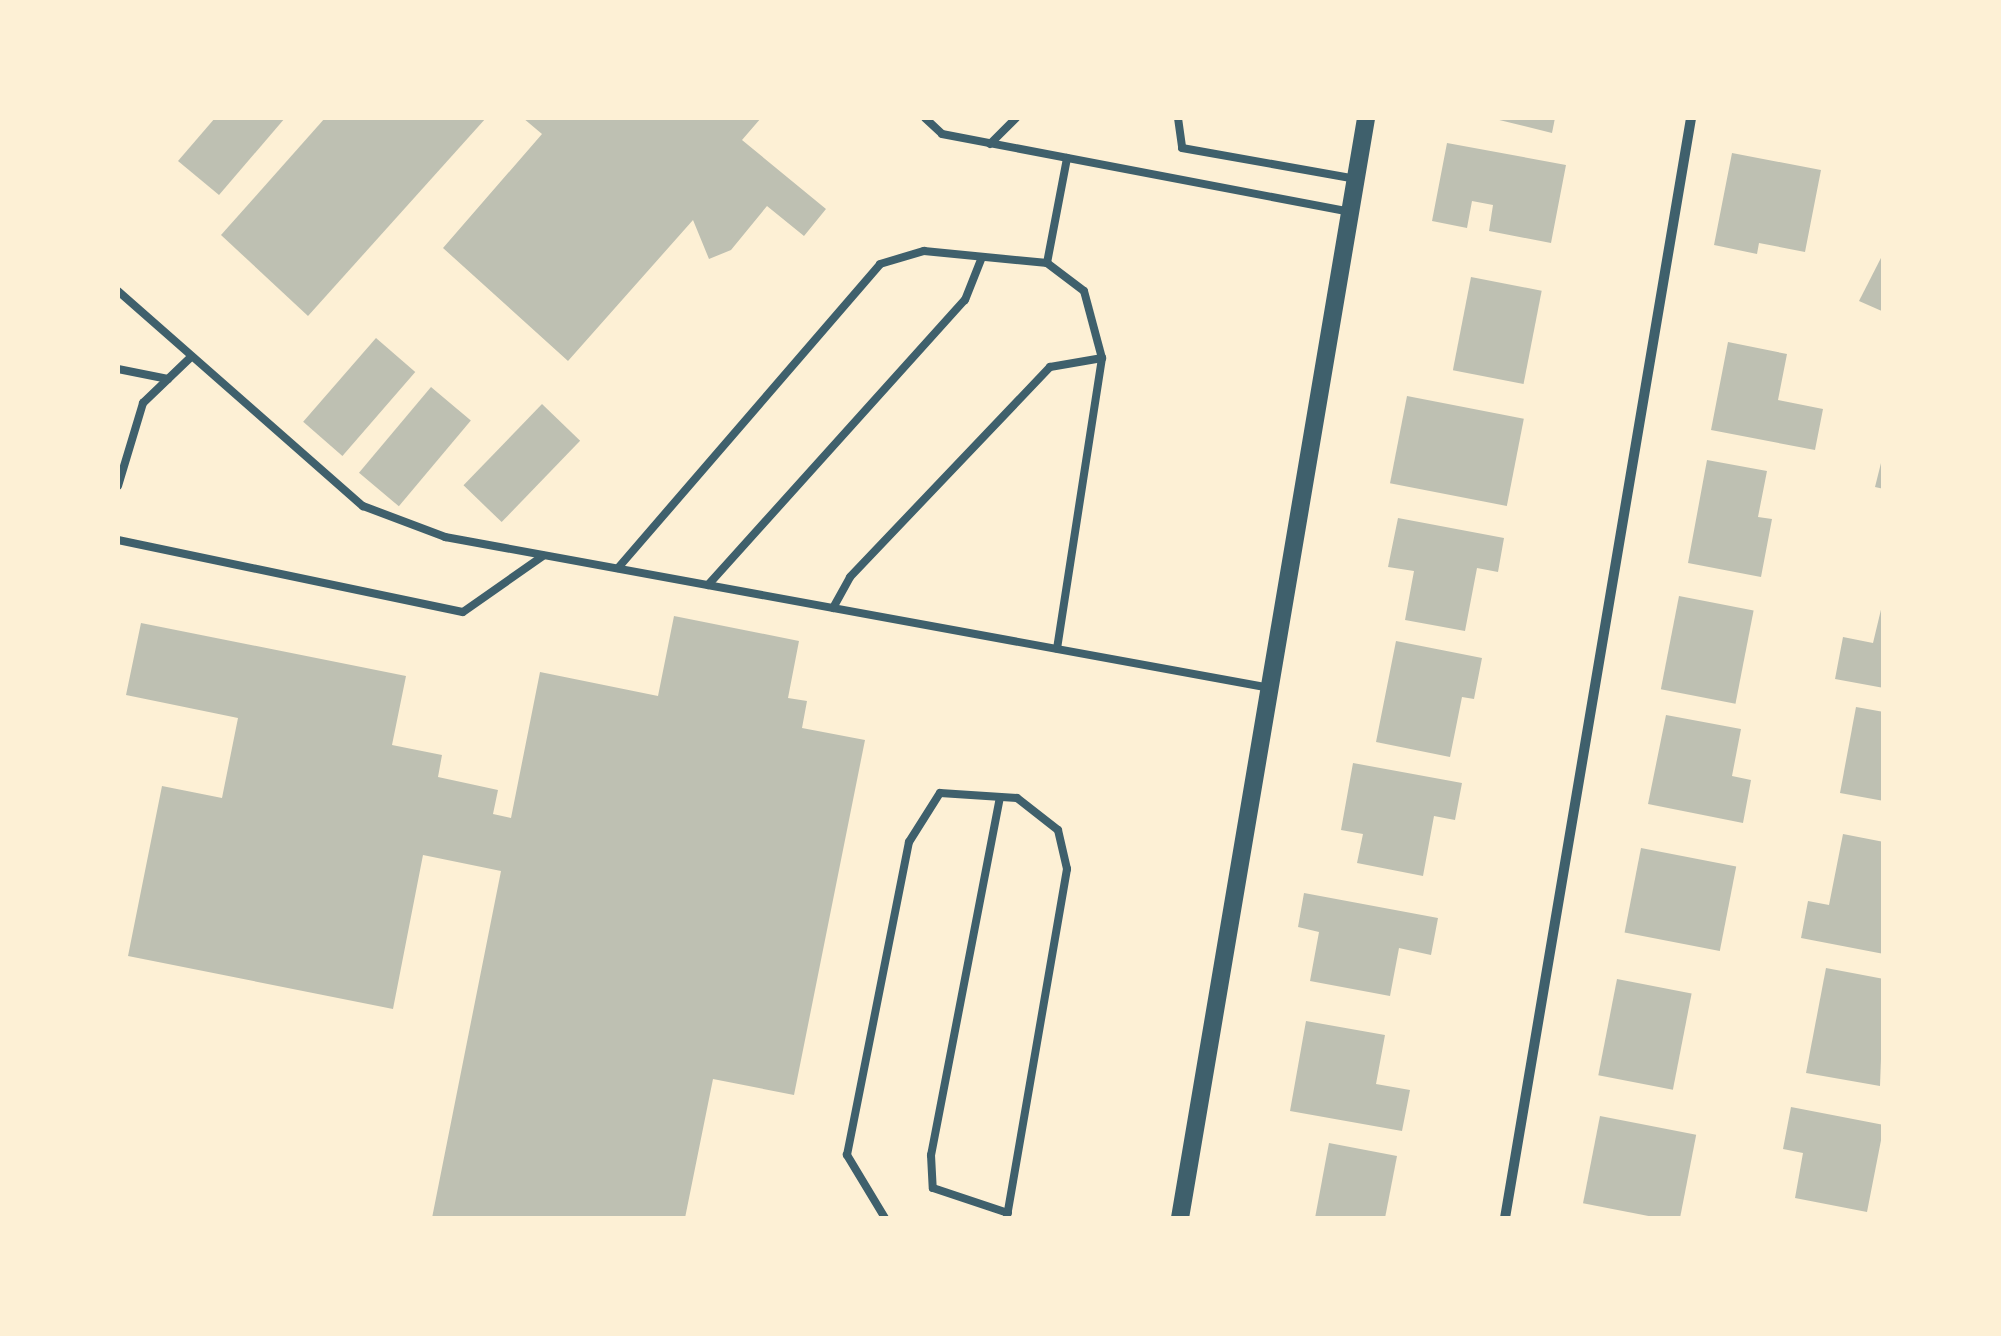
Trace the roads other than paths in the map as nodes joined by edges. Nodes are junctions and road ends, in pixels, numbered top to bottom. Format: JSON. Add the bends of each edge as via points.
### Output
{"nodes":[{"id":1,"x":925,"y":118,"type":"edge"},
{"id":2,"x":1016,"y":118,"type":"edge"},
{"id":3,"x":1178,"y":118,"type":"edge"},
{"id":4,"x":1366,"y":118,"type":"edge"},
{"id":5,"x":1692,"y":118,"type":"edge"},
{"id":6,"x":990,"y":144,"type":"junction"},
{"id":7,"x":1067,"y":158,"type":"junction"},
{"id":8,"x":1356,"y":179,"type":"junction"},
{"id":9,"x":1350,"y":212,"type":"junction"},
{"id":10,"x":982,"y":257,"type":"junction"},
{"id":11,"x":1047,"y":263,"type":"junction"},
{"id":12,"x":118,"y":291,"type":"edge"},
{"id":13,"x":190,"y":358,"type":"junction"},
{"id":14,"x":1102,"y":358,"type":"junction"},
{"id":15,"x":118,"y":368,"type":"edge"},
{"id":16,"x":168,"y":379,"type":"junction"},
{"id":17,"x":118,"y":486,"type":"edge"},
{"id":18,"x":118,"y":540,"type":"edge"},
{"id":19,"x":544,"y":554,"type":"junction"},
{"id":20,"x":618,"y":568,"type":"junction"},
{"id":21,"x":708,"y":585,"type":"junction"},
{"id":22,"x":833,"y":608,"type":"junction"},
{"id":23,"x":1057,"y":649,"type":"junction"},
{"id":24,"x":1270,"y":688,"type":"junction"},
{"id":25,"x":1000,"y":797,"type":"junction"},
{"id":26,"x":1008,"y":1216,"type":"edge"},
{"id":27,"x":886,"y":1218,"type":"edge"},
{"id":28,"x":1180,"y":1218,"type":"edge"},
{"id":29,"x":1505,"y":1218,"type":"edge"}],
"edges":[{"from":1,"to":6,"type":"lane","via":[[942,134]]},
{"from":2,"to":6,"type":"lane"},
{"from":3,"to":8,"type":"lane","via":[[1182,148]]},
{"from":4,"to":8,"type":"street"},
{"from":5,"to":29,"type":"street"},
{"from":6,"to":7,"type":"lane"},
{"from":7,"to":9,"type":"lane"},
{"from":7,"to":11,"type":"lane"},
{"from":8,"to":9,"type":"street"},
{"from":9,"to":24,"type":"street"},
{"from":10,"to":11,"type":"lane"},
{"from":10,"to":20,"type":"lane","via":[[924,252],[880,264]]},
{"from":10,"to":21,"type":"lane","via":[[965,300]]},
{"from":11,"to":14,"type":"lane","via":[[1084,291]]},
{"from":12,"to":13,"type":"lane"},
{"from":13,"to":16,"type":"lane"},
{"from":13,"to":19,"type":"lane","via":[[363,506],[445,536]]},
{"from":14,"to":22,"type":"lane","via":[[1050,367],[850,577]]},
{"from":14,"to":23,"type":"lane"},
{"from":15,"to":16,"type":"lane"},
{"from":16,"to":17,"type":"lane","via":[[136,417]]},
{"from":18,"to":19,"type":"lane","via":[[463,612]]},
{"from":19,"to":20,"type":"lane"},
{"from":20,"to":21,"type":"lane"},
{"from":21,"to":22,"type":"lane"},
{"from":22,"to":23,"type":"lane"},
{"from":23,"to":24,"type":"lane"},
{"from":24,"to":28,"type":"street"},
{"from":25,"to":26,"type":"lane","via":[[1017,798],[1058,830],[1067,869]]},
{"from":25,"to":26,"type":"lane","via":[[931,1154],[932,1188]]},
{"from":25,"to":27,"type":"lane","via":[[940,793],[909,842],[848,1155]]}]}
